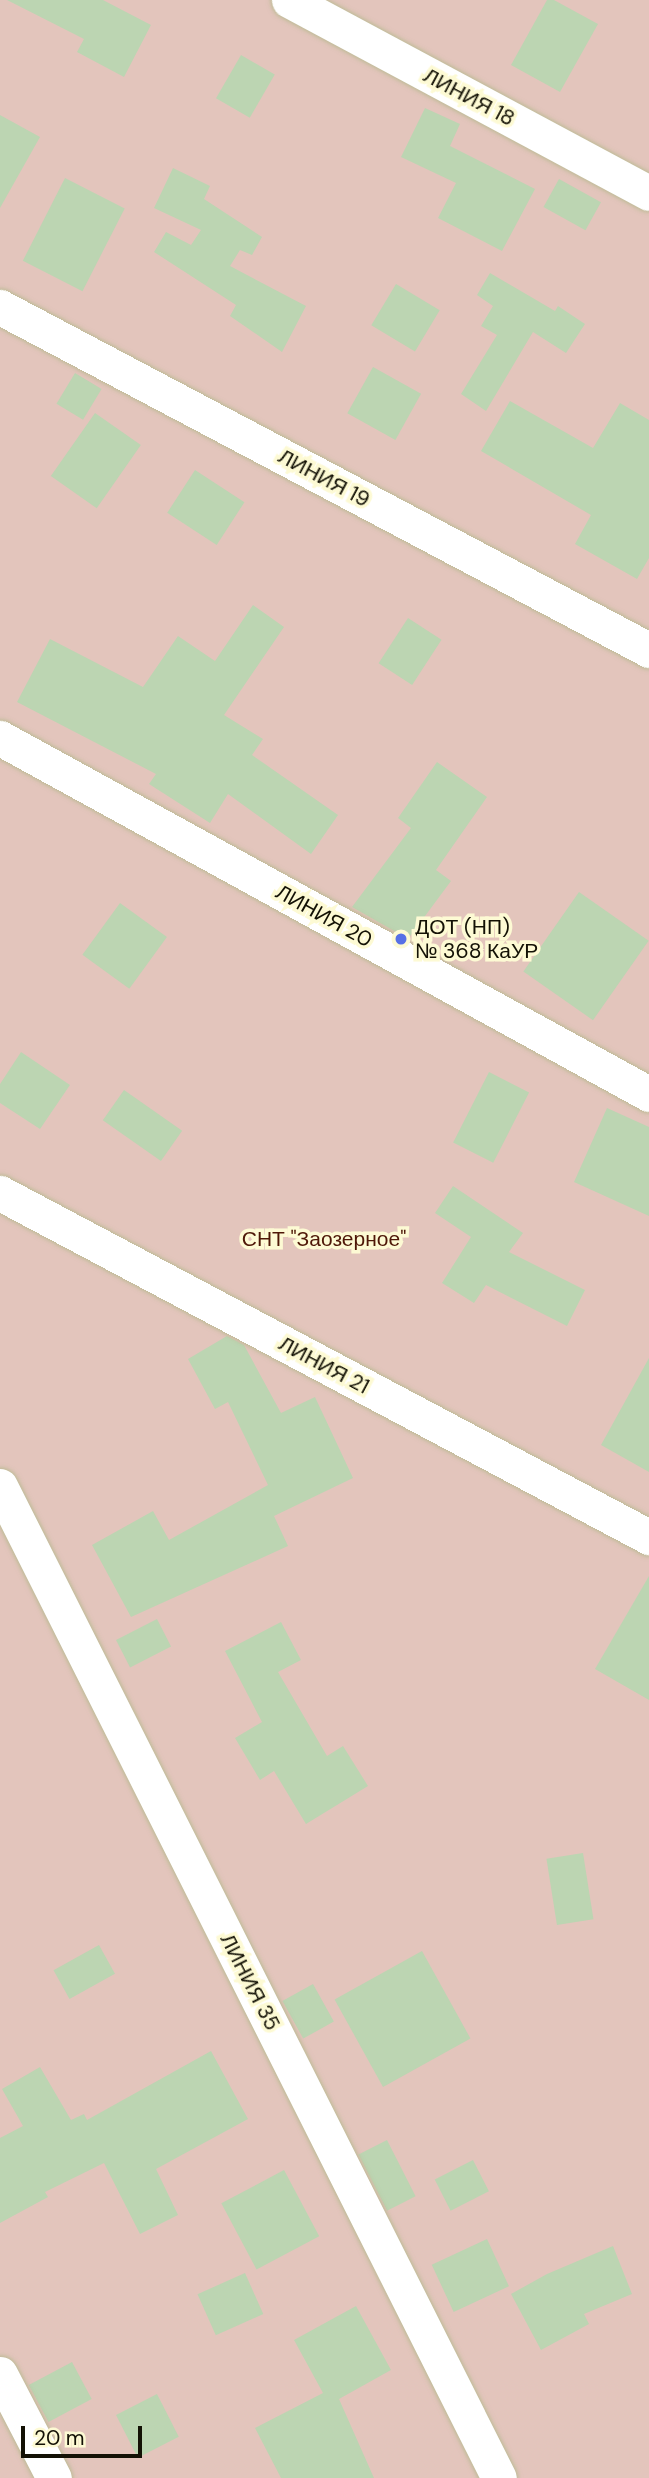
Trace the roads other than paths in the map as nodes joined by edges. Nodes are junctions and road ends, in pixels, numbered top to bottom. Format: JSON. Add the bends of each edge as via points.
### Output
{"nodes":[{"id":1,"x":289,"y":0,"type":"edge"},
{"id":2,"x":649,"y":193,"type":"edge"},
{"id":3,"x":0,"y":307,"type":"edge"},
{"id":4,"x":649,"y":650,"type":"edge"},
{"id":5,"x":0,"y":738,"type":"edge"},
{"id":6,"x":649,"y":1094,"type":"edge"},
{"id":7,"x":0,"y":1193,"type":"edge"},
{"id":8,"x":0,"y":1486,"type":"edge"},
{"id":9,"x":649,"y":1537,"type":"edge"},
{"id":10,"x":0,"y":2374,"type":"edge"},
{"id":11,"x":54,"y":2478,"type":"edge"},
{"id":12,"x":499,"y":2478,"type":"edge"}],
"edges":[{"from":1,"to":2,"type":"street","name":"ЛИНИЯ 18"},
{"from":3,"to":4,"type":"street","name":"ЛИНИЯ 19"},
{"from":5,"to":6,"type":"street","name":"ЛИНИЯ 20"},
{"from":7,"to":9,"type":"street","name":"ЛИНИЯ 21"},
{"from":8,"to":12,"type":"street","name":"ЛИНИЯ 35"},
{"from":10,"to":11,"type":"street"}]}
